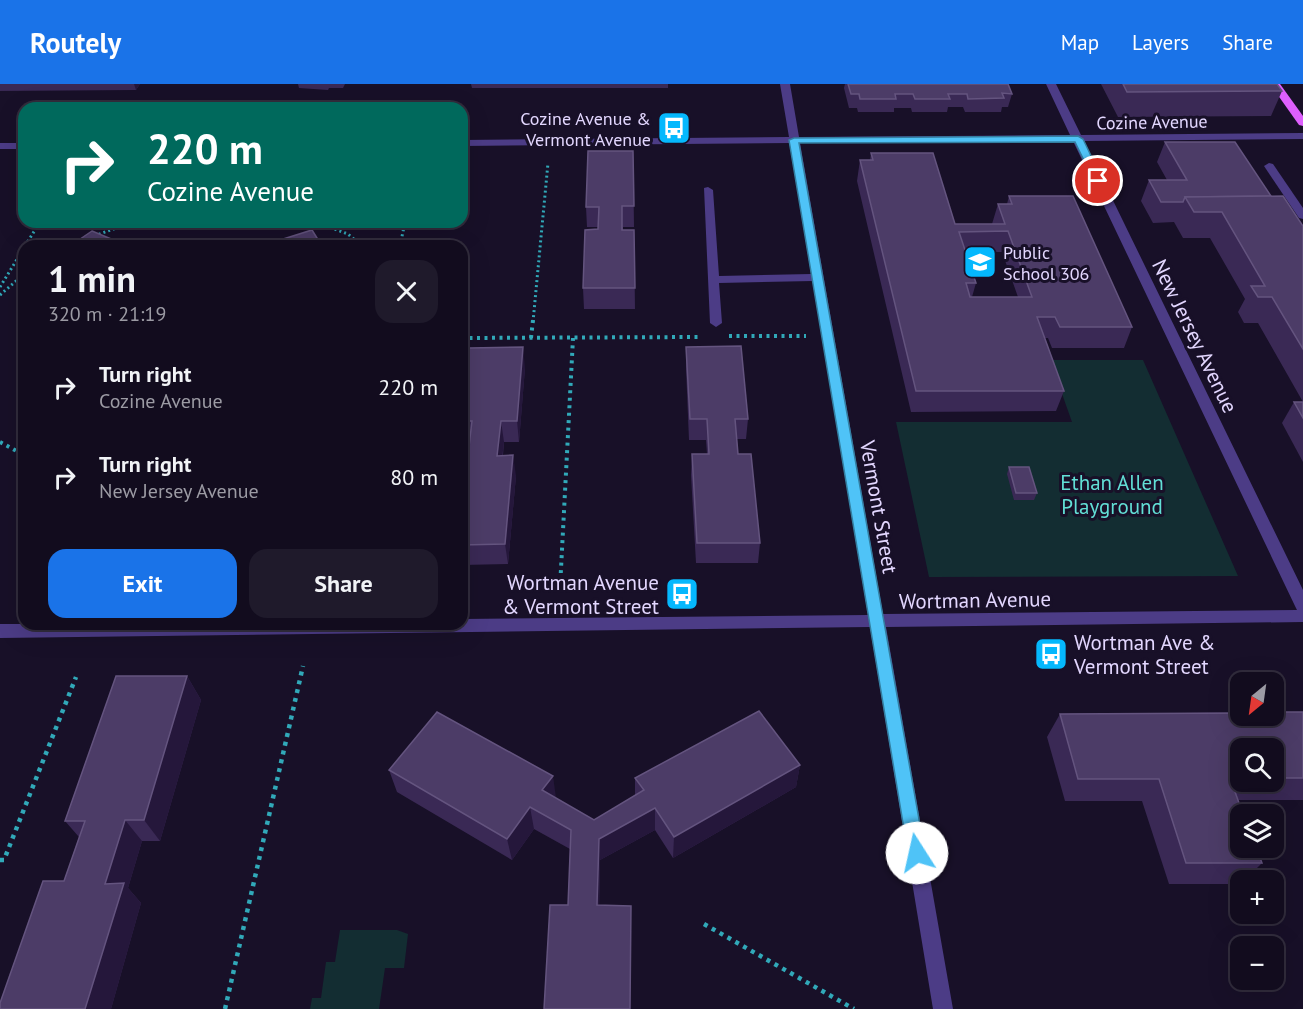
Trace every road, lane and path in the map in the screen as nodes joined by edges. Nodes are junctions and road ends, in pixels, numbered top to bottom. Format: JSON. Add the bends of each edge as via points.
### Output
{"nodes":[{"id":1,"x":785,"y":84,"type":"edge"},
{"id":2,"x":1051,"y":84,"type":"edge"},
{"id":3,"x":1275,"y":84,"type":"edge"},
{"id":4,"x":1303,"y":123,"type":"edge"},
{"id":5,"x":1303,"y":136,"type":"edge"},
{"id":6,"x":1078,"y":139,"type":"junction"},
{"id":7,"x":794,"y":140,"type":"junction"},
{"id":8,"x":468,"y":142,"type":"edge"},
{"id":9,"x":0,"y":146,"type":"edge"},
{"id":10,"x":18,"y":146,"type":"edge"},
{"id":11,"x":548,"y":162,"type":"dead end"},
{"id":12,"x":1269,"y":166,"type":"dead end"},
{"id":13,"x":708,"y":190,"type":"dead end"},
{"id":14,"x":1303,"y":216,"type":"edge"},
{"id":15,"x":117,"y":228,"type":"edge"},
{"id":16,"x":332,"y":228,"type":"edge"},
{"id":17,"x":85,"y":240,"type":"edge"},
{"id":18,"x":355,"y":240,"type":"edge"},
{"id":19,"x":18,"y":258,"type":"edge"},
{"id":20,"x":818,"y":277,"type":"junction"},
{"id":21,"x":18,"y":280,"type":"edge"},
{"id":22,"x":713,"y":280,"type":"junction"},
{"id":23,"x":0,"y":287,"type":"edge"},
{"id":24,"x":0,"y":296,"type":"edge"},
{"id":25,"x":716,"y":323,"type":"dead end"},
{"id":26,"x":726,"y":336,"type":"dead end"},
{"id":27,"x":828,"y":336,"type":"junction"},
{"id":28,"x":703,"y":337,"type":"dead end"},
{"id":29,"x":468,"y":338,"type":"edge"},
{"id":30,"x":531,"y":338,"type":"junction"},
{"id":31,"x":573,"y":338,"type":"junction"},
{"id":32,"x":0,"y":442,"type":"edge"},
{"id":33,"x":18,"y":453,"type":"edge"},
{"id":34,"x":560,"y":588,"type":"dead end"},
{"id":35,"x":1303,"y":606,"type":"edge"},
{"id":36,"x":1303,"y":616,"type":"edge"},
{"id":37,"x":877,"y":623,"type":"junction"},
{"id":38,"x":468,"y":627,"type":"edge"},
{"id":39,"x":110,"y":630,"type":"edge"},
{"id":40,"x":0,"y":631,"type":"edge"},
{"id":41,"x":303,"y":666,"type":"dead end"},
{"id":42,"x":76,"y":677,"type":"dead end"},
{"id":43,"x":0,"y":860,"type":"edge"},
{"id":44,"x":704,"y":924,"type":"dead end"},
{"id":45,"x":225,"y":1009,"type":"edge"},
{"id":46,"x":854,"y":1009,"type":"edge"},
{"id":47,"x":944,"y":1009,"type":"edge"}],
"edges":[{"from":1,"to":7,"type":"street","name":"Vermont Street"},
{"from":2,"to":6,"type":"street","name":"New Jersey Avenue"},
{"from":3,"to":4,"type":"main road"},
{"from":5,"to":6,"type":"street","name":"Cozine Avenue"},
{"from":6,"to":7,"type":"street","name":"Cozine Avenue"},
{"from":6,"to":35,"type":"street","name":"New Jersey Avenue"},
{"from":7,"to":8,"type":"street","name":"Cozine Avenue"},
{"from":7,"to":20,"type":"street","name":"Vermont Street"},
{"from":9,"to":10,"type":"street"},
{"from":11,"to":30,"type":"path"},
{"from":12,"to":14,"type":"street"},
{"from":13,"to":22,"type":"street"},
{"from":15,"to":17,"type":"path"},
{"from":16,"to":18,"type":"path"},
{"from":19,"to":23,"type":"path"},
{"from":20,"to":22,"type":"street"},
{"from":20,"to":27,"type":"street","name":"Vermont Street"},
{"from":21,"to":24,"type":"path"},
{"from":22,"to":25,"type":"street"},
{"from":26,"to":27,"type":"path"},
{"from":27,"to":37,"type":"street","name":"Vermont Street"},
{"from":28,"to":31,"type":"path"},
{"from":29,"to":30,"type":"path"},
{"from":30,"to":31,"type":"path"},
{"from":31,"to":34,"type":"path"},
{"from":32,"to":33,"type":"path"},
{"from":36,"to":37,"type":"street","name":"Wortman Avenue"},
{"from":37,"to":38,"type":"street","name":"Wortman Avenue"},
{"from":37,"to":47,"type":"street","name":"Vermont Street"},
{"from":39,"to":40,"type":"street","name":"Wortman Avenue"},
{"from":41,"to":45,"type":"path"},
{"from":42,"to":43,"type":"path","via":[[4,860]]},
{"from":44,"to":46,"type":"path"}]}
